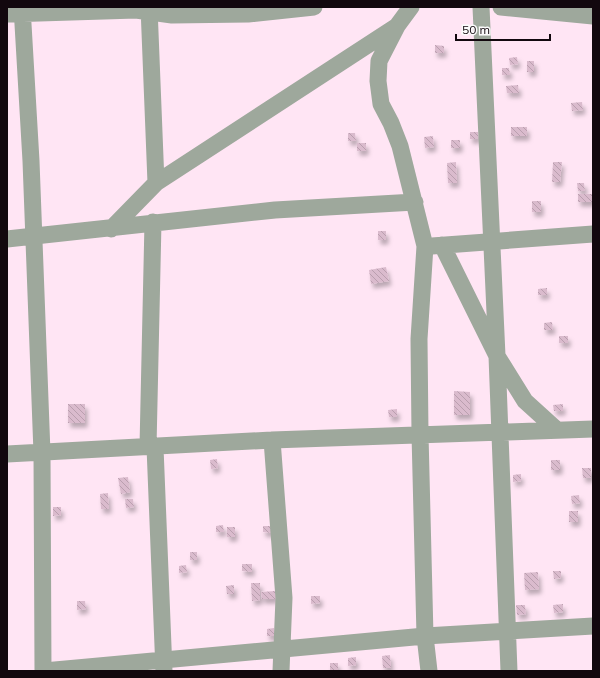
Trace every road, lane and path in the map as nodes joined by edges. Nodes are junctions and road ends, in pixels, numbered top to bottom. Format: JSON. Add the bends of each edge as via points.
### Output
{"nodes":[{"id":1,"x":314,"y":7,"type":"edge"},
{"id":2,"x":411,"y":7,"type":"edge"},
{"id":3,"x":481,"y":7,"type":"edge"},
{"id":4,"x":501,"y":7,"type":"edge"},
{"id":5,"x":149,"y":9,"type":"edge"},
{"id":6,"x":17,"y":11,"type":"edge"},
{"id":7,"x":593,"y":16,"type":"edge"},
{"id":8,"x":397,"y":26,"type":"junction"},
{"id":9,"x":156,"y":183,"type":"junction"},
{"id":10,"x":415,"y":202,"type":"junction"},
{"id":11,"x":153,"y":222,"type":"junction"},
{"id":12,"x":111,"y":229,"type":"junction"},
{"id":13,"x":593,"y":234,"type":"edge"},
{"id":14,"x":33,"y":236,"type":"junction"},
{"id":15,"x":7,"y":239,"type":"edge"},
{"id":16,"x":491,"y":240,"type":"junction"},
{"id":17,"x":442,"y":245,"type":"junction"},
{"id":18,"x":425,"y":246,"type":"junction"},
{"id":19,"x":497,"y":356,"type":"junction"},
{"id":20,"x":593,"y":429,"type":"edge"},
{"id":21,"x":557,"y":430,"type":"junction"},
{"id":22,"x":500,"y":432,"type":"junction"},
{"id":23,"x":420,"y":434,"type":"junction"},
{"id":24,"x":272,"y":440,"type":"junction"},
{"id":25,"x":152,"y":447,"type":"junction"},
{"id":26,"x":42,"y":453,"type":"junction"},
{"id":27,"x":7,"y":454,"type":"edge"},
{"id":28,"x":593,"y":626,"type":"edge"},
{"id":29,"x":507,"y":630,"type":"junction"},
{"id":30,"x":425,"y":636,"type":"junction"},
{"id":31,"x":280,"y":650,"type":"junction"},
{"id":32,"x":163,"y":666,"type":"edge"},
{"id":33,"x":44,"y":671,"type":"edge"},
{"id":34,"x":281,"y":671,"type":"edge"},
{"id":35,"x":429,"y":671,"type":"edge"},
{"id":36,"x":509,"y":671,"type":"edge"}],
"edges":[{"from":1,"to":5,"type":"street","via":[[248,14],[172,15]]},
{"from":2,"to":8,"type":"street"},
{"from":3,"to":16,"type":"street"},
{"from":4,"to":7,"type":"street"},
{"from":5,"to":6,"type":"street"},
{"from":5,"to":9,"type":"street"},
{"from":6,"to":14,"type":"street","via":[[31,161]]},
{"from":8,"to":9,"type":"street"},
{"from":8,"to":10,"type":"street","via":[[380,61],[380,96],[381,104],[392,122],[400,146]]},
{"from":9,"to":12,"type":"street"},
{"from":10,"to":11,"type":"street","via":[[274,210]]},
{"from":10,"to":18,"type":"street"},
{"from":11,"to":12,"type":"street"},
{"from":11,"to":25,"type":"street"},
{"from":12,"to":14,"type":"street"},
{"from":13,"to":16,"type":"street"},
{"from":14,"to":15,"type":"street"},
{"from":14,"to":26,"type":"street"},
{"from":16,"to":17,"type":"street"},
{"from":16,"to":19,"type":"street"},
{"from":17,"to":18,"type":"street"},
{"from":17,"to":19,"type":"street"},
{"from":18,"to":23,"type":"street","via":[[419,340]]},
{"from":19,"to":21,"type":"street","via":[[525,401]]},
{"from":19,"to":22,"type":"street"},
{"from":20,"to":21,"type":"street"},
{"from":21,"to":22,"type":"street"},
{"from":22,"to":23,"type":"street"},
{"from":22,"to":29,"type":"street"},
{"from":23,"to":24,"type":"street"},
{"from":23,"to":30,"type":"street"},
{"from":24,"to":25,"type":"street"},
{"from":24,"to":31,"type":"street","via":[[284,598]]},
{"from":25,"to":26,"type":"street"},
{"from":25,"to":32,"type":"street"},
{"from":26,"to":27,"type":"street"},
{"from":26,"to":33,"type":"street"},
{"from":28,"to":29,"type":"street"},
{"from":29,"to":30,"type":"street"},
{"from":29,"to":36,"type":"street"},
{"from":30,"to":31,"type":"street"},
{"from":30,"to":35,"type":"street"},
{"from":31,"to":32,"type":"street"},
{"from":31,"to":34,"type":"street"},
{"from":32,"to":33,"type":"street"}]}
